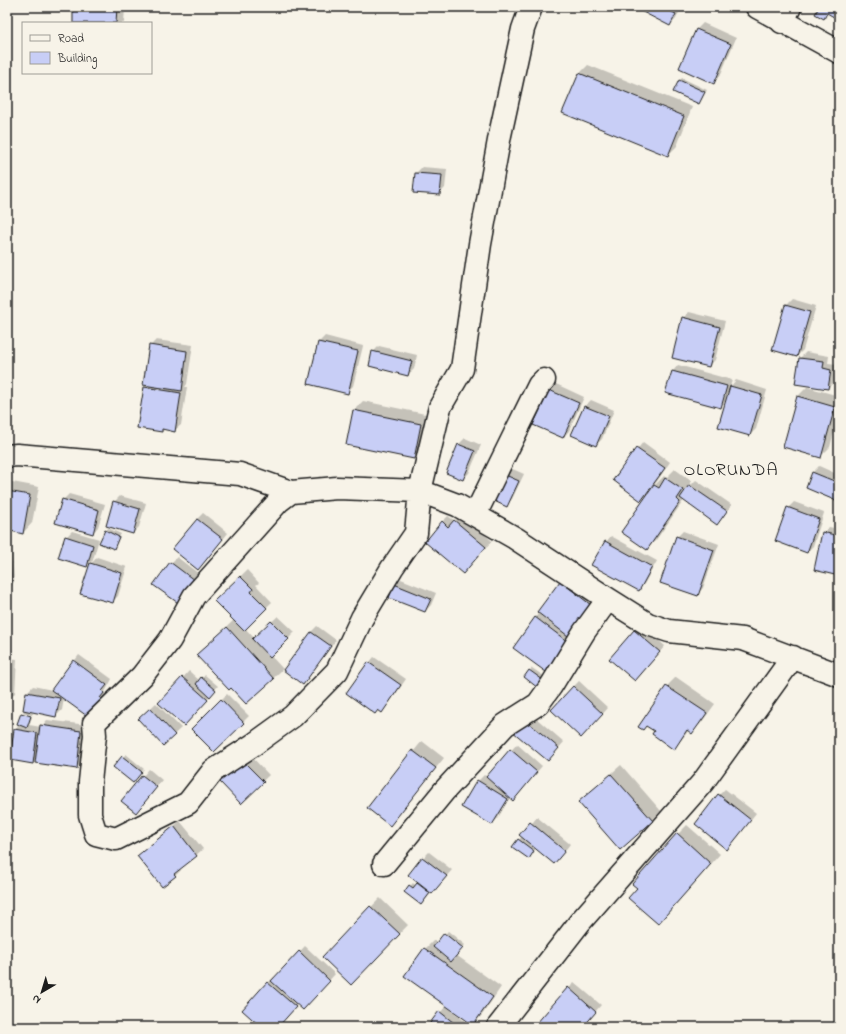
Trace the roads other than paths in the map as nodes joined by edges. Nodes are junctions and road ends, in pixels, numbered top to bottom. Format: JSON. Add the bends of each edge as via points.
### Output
{"nodes":[{"id":1,"x":531,"y":7,"type":"edge"},
{"id":2,"x":757,"y":7,"type":"edge"},
{"id":3,"x":786,"y":14,"type":"edge"},
{"id":4,"x":839,"y":52,"type":"edge"},
{"id":5,"x":544,"y":380,"type":"dead end"},
{"id":6,"x":7,"y":456,"type":"edge"},
{"id":7,"x":291,"y":492,"type":"junction"},
{"id":8,"x":420,"y":492,"type":"junction"},
{"id":9,"x":475,"y":515,"type":"junction"},
{"id":10,"x":608,"y":599,"type":"junction"},
{"id":11,"x":793,"y":658,"type":"junction"},
{"id":12,"x":839,"y":676,"type":"edge"},
{"id":13,"x":384,"y":864,"type":"dead end"},
{"id":14,"x":498,"y":1027,"type":"edge"}],
"edges":[{"from":1,"to":8,"type":"street","via":[[523,29],[499,142],[480,244],[462,369],[440,407]]},
{"from":2,"to":3,"type":"street"},
{"from":3,"to":4,"type":"street"},
{"from":5,"to":9,"type":"street","via":[[539,385]]},
{"from":6,"to":7,"type":"street","via":[[240,474]]},
{"from":7,"to":8,"type":"street","via":[[337,488]]},
{"from":7,"to":8,"type":"street","via":[[279,501],[194,596],[170,640],[142,676],[94,723],[90,815],[96,834],[116,840],[188,803],[213,771],[293,716],[336,670],[366,611],[416,533]]},
{"from":8,"to":9,"type":"street","via":[[457,505]]},
{"from":9,"to":10,"type":"street"},
{"from":10,"to":11,"type":"street","via":[[648,624],[669,631],[743,639]]},
{"from":10,"to":13,"type":"street","via":[[538,704],[505,725],[444,791]]},
{"from":11,"to":12,"type":"street"},
{"from":11,"to":14,"type":"street","via":[[703,782],[580,922]]}]}
